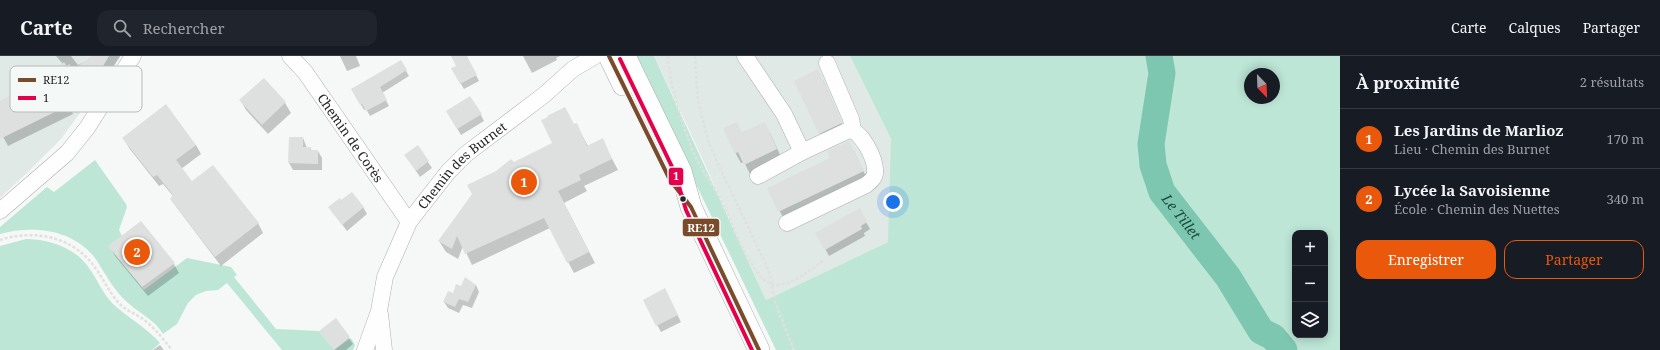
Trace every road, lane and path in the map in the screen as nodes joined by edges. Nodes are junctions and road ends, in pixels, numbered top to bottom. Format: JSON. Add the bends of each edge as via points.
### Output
{"nodes":[{"id":1,"x":132,"y":56,"type":"edge"},
{"id":2,"x":290,"y":56,"type":"edge"},
{"id":3,"x":595,"y":56,"type":"edge"},
{"id":4,"x":609,"y":56,"type":"edge"},
{"id":5,"x":625,"y":56,"type":"edge"},
{"id":6,"x":668,"y":56,"type":"edge"},
{"id":7,"x":695,"y":56,"type":"edge"},
{"id":8,"x":744,"y":56,"type":"edge"},
{"id":9,"x":827,"y":63,"type":"dead end"},
{"id":10,"x":126,"y":66,"type":"edge"},
{"id":11,"x":97,"y":112,"type":"edge"},
{"id":12,"x":853,"y":130,"type":"junction"},
{"id":13,"x":802,"y":152,"type":"junction"},
{"id":14,"x":758,"y":176,"type":"dead end"},
{"id":15,"x":691,"y":207,"type":"junction"},
{"id":16,"x":0,"y":211,"type":"edge"},
{"id":17,"x":409,"y":222,"type":"junction"},
{"id":18,"x":787,"y":223,"type":"dead end"},
{"id":19,"x":0,"y":240,"type":"edge"},
{"id":20,"x":825,"y":259,"type":"dead end"},
{"id":21,"x":772,"y":285,"type":"junction"},
{"id":22,"x":379,"y":311,"type":"junction"},
{"id":23,"x":172,"y":350,"type":"edge"},
{"id":24,"x":365,"y":350,"type":"edge"},
{"id":25,"x":384,"y":350,"type":"edge"},
{"id":26,"x":759,"y":350,"type":"edge"},
{"id":27,"x":794,"y":350,"type":"edge"}],
"edges":[{"from":1,"to":10,"type":"street"},
{"from":2,"to":17,"type":"street","name":"Chemin de Corès","via":[[305,72]]},
{"from":3,"to":17,"type":"street","name":"Chemin des Burnet","via":[[573,69],[544,95],[466,154],[448,172]]},
{"from":4,"to":15,"type":"main road","via":[[670,180]]},
{"from":5,"to":15,"type":"main road","via":[[681,171]]},
{"from":6,"to":21,"type":"path","via":[[672,88],[695,156],[721,201],[743,249],[761,277]]},
{"from":7,"to":21,"type":"path","via":[[698,101],[708,140],[769,271]]},
{"from":8,"to":13,"type":"street","via":[[784,114]]},
{"from":9,"to":12,"type":"street","via":[[851,119]]},
{"from":11,"to":16,"type":"street","via":[[67,152]]},
{"from":12,"to":13,"type":"street"},
{"from":12,"to":18,"type":"street","via":[[860,136],[872,157],[876,171],[872,180]]},
{"from":13,"to":14,"type":"street"},
{"from":15,"to":26,"type":"main road"},
{"from":17,"to":22,"type":"street","name":"Chemin des Burnet","via":[[385,277]]},
{"from":19,"to":23,"type":"path","via":[[13,236],[33,235],[58,240],[77,250],[88,259],[109,292],[121,305],[149,324]]},
{"from":20,"to":21,"type":"path","via":[[785,284]]},
{"from":21,"to":27,"type":"path","via":[[775,302]]},
{"from":22,"to":24,"type":"street","name":"Chemin des Burnet"},
{"from":22,"to":25,"type":"street","name":"Chemin des Burnet"}]}
